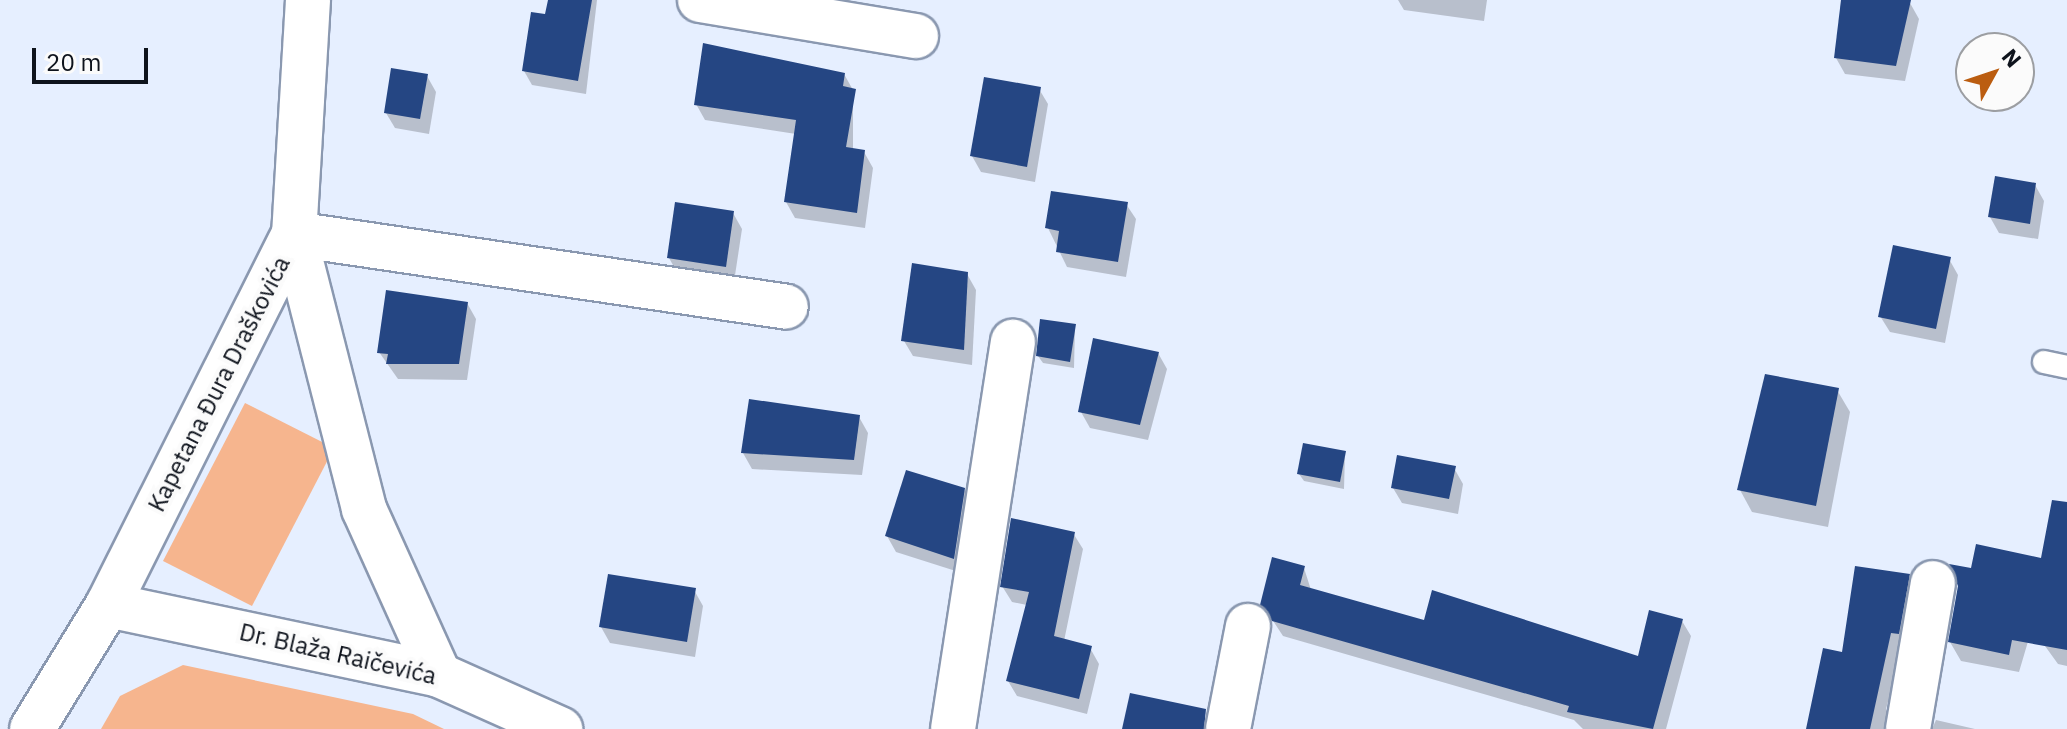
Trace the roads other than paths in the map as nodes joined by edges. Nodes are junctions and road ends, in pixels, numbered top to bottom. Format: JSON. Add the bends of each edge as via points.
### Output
{"nodes":[{"id":1,"x":308,"y":0,"type":"edge"},
{"id":2,"x":700,"y":0,"type":"edge"},
{"id":3,"x":916,"y":36,"type":"dead end"},
{"id":4,"x":294,"y":234,"type":"junction"},
{"id":5,"x":786,"y":307,"type":"dead end"},
{"id":6,"x":1013,"y":342,"type":"dead end"},
{"id":7,"x":2044,"y":362,"type":"dead end"},
{"id":8,"x":2067,"y":367,"type":"edge"},
{"id":9,"x":1933,"y":583,"type":"dead end"},
{"id":10,"x":108,"y":605,"type":"junction"},
{"id":11,"x":1248,"y":626,"type":"dead end"},
{"id":12,"x":439,"y":675,"type":"junction"},
{"id":13,"x":32,"y":729,"type":"edge"},
{"id":14,"x":560,"y":729,"type":"edge"},
{"id":15,"x":953,"y":729,"type":"edge"},
{"id":16,"x":1228,"y":729,"type":"edge"},
{"id":17,"x":1908,"y":729,"type":"edge"}],
"edges":[{"from":1,"to":4,"type":"street"},
{"from":2,"to":3,"type":"street"},
{"from":4,"to":5,"type":"street"},
{"from":4,"to":10,"type":"street","name":"Kapetana Đura Draškovića"},
{"from":4,"to":12,"type":"street","name":"Kapetana Đura Draškovića","via":[[364,509]]},
{"from":6,"to":15,"type":"street"},
{"from":7,"to":8,"type":"lane"},
{"from":9,"to":17,"type":"street"},
{"from":10,"to":12,"type":"street","name":"Dr. Blaža Raičevića"},
{"from":10,"to":13,"type":"street","name":"Kapetana Đura Draškovića"},
{"from":11,"to":16,"type":"street"},
{"from":12,"to":14,"type":"street","name":"Dr. Blaža Raičevića"}]}
